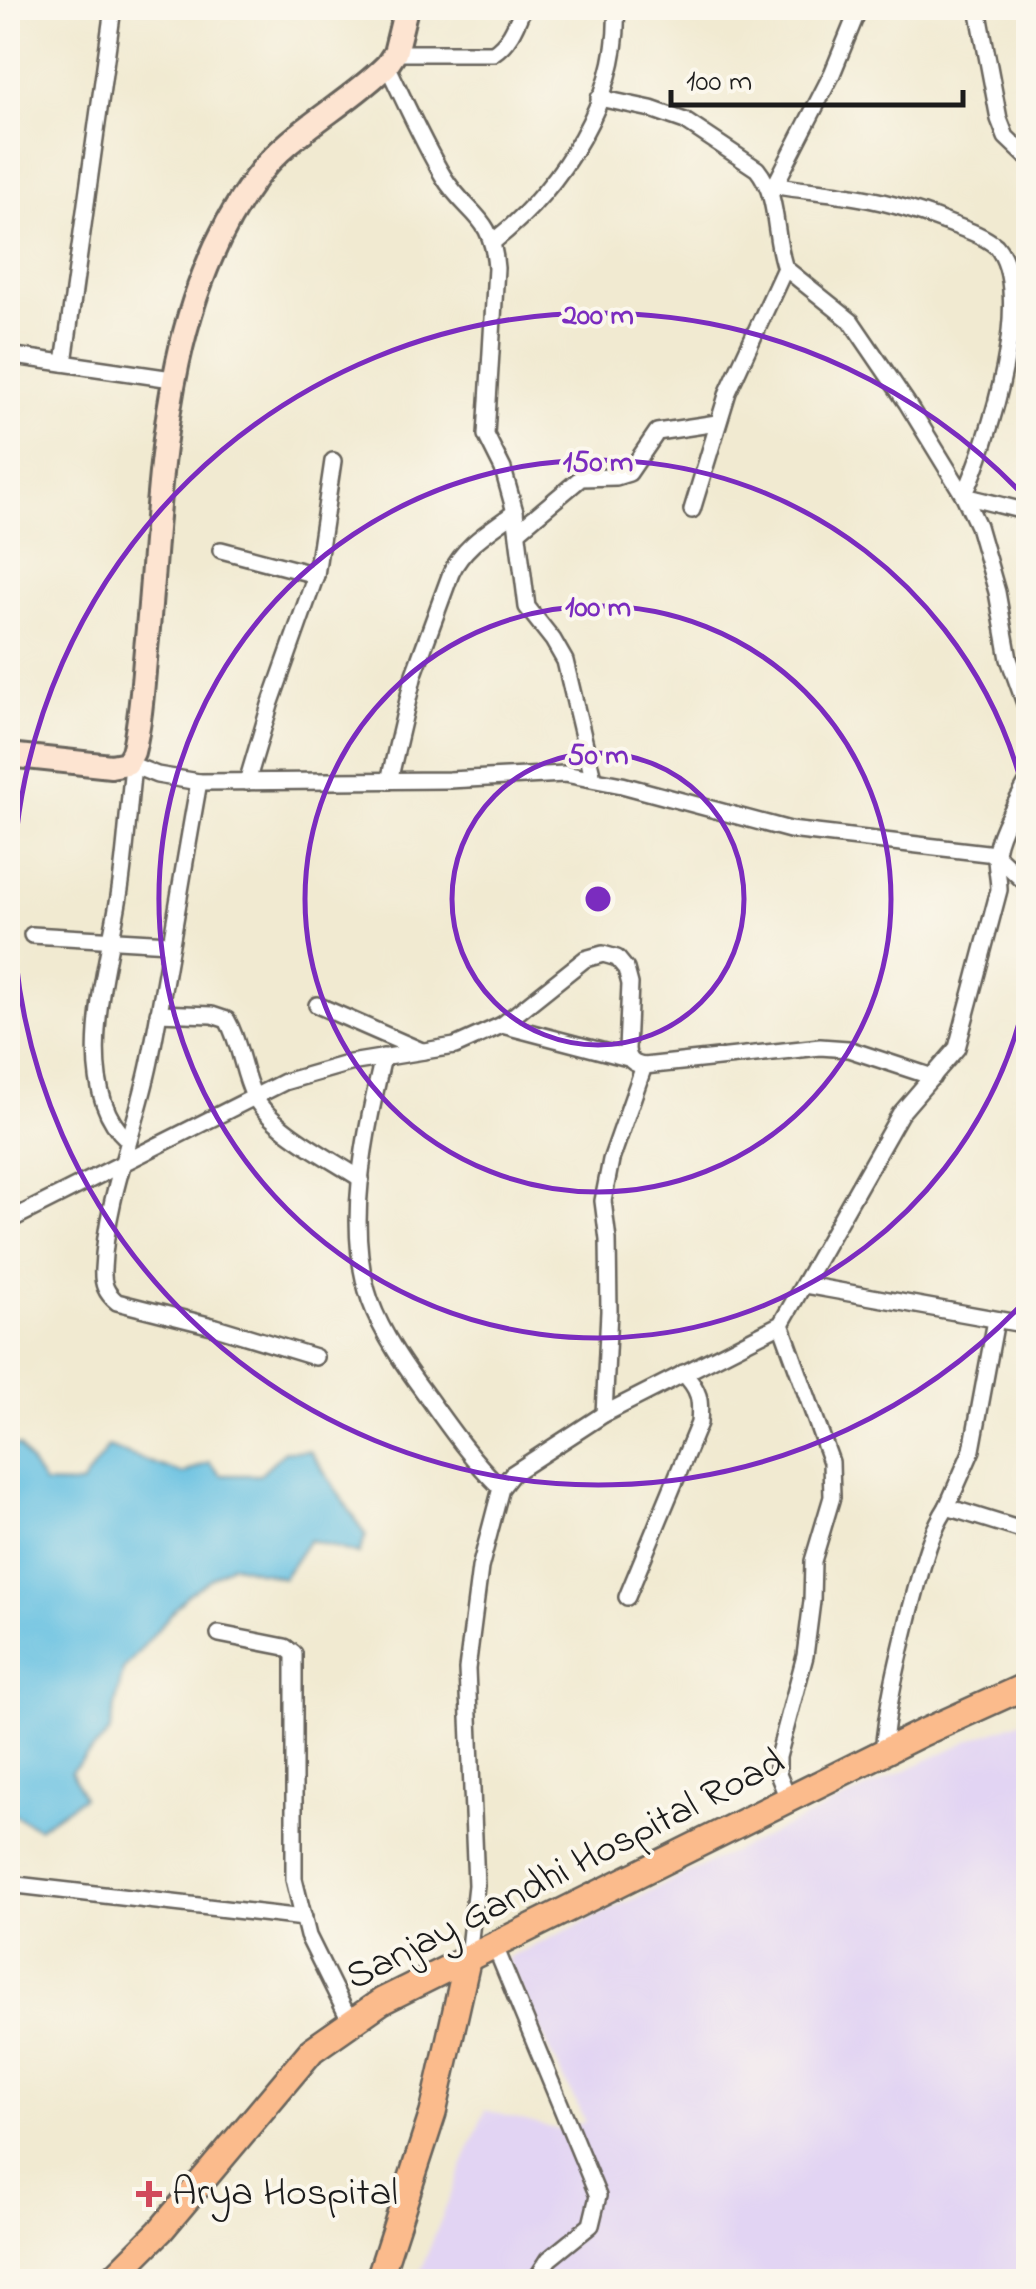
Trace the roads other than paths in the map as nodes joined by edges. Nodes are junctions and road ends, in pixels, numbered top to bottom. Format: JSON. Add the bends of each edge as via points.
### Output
{"nodes":[{"id":1,"x":112,"y":8,"type":"edge"},
{"id":2,"x":406,"y":8,"type":"edge"},
{"id":3,"x":524,"y":8,"type":"edge"},
{"id":4,"x":616,"y":8,"type":"edge"},
{"id":5,"x":860,"y":8,"type":"edge"},
{"id":6,"x":978,"y":8,"type":"edge"},
{"id":7,"x":391,"y":59,"type":"junction"},
{"id":8,"x":599,"y":98,"type":"junction"},
{"id":9,"x":1028,"y":158,"type":"edge"},
{"id":10,"x":774,"y":190,"type":"junction"},
{"id":11,"x":494,"y":241,"type":"junction"},
{"id":12,"x":785,"y":268,"type":"junction"},
{"id":13,"x":8,"y":355,"type":"edge"},
{"id":14,"x":64,"y":363,"type":"junction"},
{"id":15,"x":172,"y":378,"type":"junction"},
{"id":16,"x":716,"y":423,"type":"junction"},
{"id":17,"x":333,"y":460,"type":"dead end"},
{"id":18,"x":964,"y":496,"type":"junction"},
{"id":19,"x":692,"y":510,"type":"dead end"},
{"id":20,"x":515,"y":512,"type":"junction"},
{"id":21,"x":1028,"y":512,"type":"edge"},
{"id":22,"x":518,"y":530,"type":"junction"},
{"id":23,"x":222,"y":550,"type":"dead end"},
{"id":24,"x":316,"y":575,"type":"junction"},
{"id":25,"x":1028,"y":712,"type":"edge"},
{"id":26,"x":8,"y":755,"type":"edge"},
{"id":27,"x":130,"y":764,"type":"junction"},
{"id":28,"x":593,"y":778,"type":"junction"},
{"id":29,"x":388,"y":781,"type":"junction"},
{"id":30,"x":1028,"y":781,"type":"edge"},
{"id":31,"x":198,"y":782,"type":"junction"},
{"id":32,"x":248,"y":782,"type":"junction"},
{"id":33,"x":995,"y":854,"type":"junction"},
{"id":34,"x":1028,"y":885,"type":"edge"},
{"id":35,"x":32,"y":935,"type":"dead end"},
{"id":36,"x":112,"y":941,"type":"junction"},
{"id":37,"x":169,"y":943,"type":"junction"},
{"id":38,"x":317,"y":1004,"type":"dead end"},
{"id":39,"x":158,"y":1013,"type":"junction"},
{"id":40,"x":502,"y":1025,"type":"junction"},
{"id":41,"x":422,"y":1051,"type":"junction"},
{"id":42,"x":384,"y":1057,"type":"junction"},
{"id":43,"x":628,"y":1058,"type":"junction"},
{"id":44,"x":644,"y":1066,"type":"junction"},
{"id":45,"x":933,"y":1077,"type":"junction"},
{"id":46,"x":255,"y":1096,"type":"junction"},
{"id":47,"x":128,"y":1140,"type":"junction"},
{"id":48,"x":121,"y":1166,"type":"junction"},
{"id":49,"x":361,"y":1180,"type":"junction"},
{"id":50,"x":8,"y":1220,"type":"edge"},
{"id":51,"x":805,"y":1285,"type":"junction"},
{"id":52,"x":996,"y":1320,"type":"junction"},
{"id":53,"x":781,"y":1324,"type":"junction"},
{"id":54,"x":1028,"y":1325,"type":"edge"},
{"id":55,"x":315,"y":1357,"type":"dead end"},
{"id":56,"x":684,"y":1373,"type":"junction"},
{"id":57,"x":604,"y":1414,"type":"junction"},
{"id":58,"x":501,"y":1488,"type":"junction"},
{"id":59,"x":947,"y":1506,"type":"junction"},
{"id":60,"x":1028,"y":1532,"type":"edge"},
{"id":61,"x":627,"y":1597,"type":"dead end"},
{"id":62,"x":219,"y":1634,"type":"dead end"},
{"id":63,"x":1028,"y":1684,"type":"edge"},
{"id":64,"x":882,"y":1753,"type":"junction"},
{"id":65,"x":788,"y":1799,"type":"junction"},
{"id":66,"x":8,"y":1884,"type":"edge"},
{"id":67,"x":304,"y":1918,"type":"junction"},
{"id":68,"x":494,"y":1944,"type":"junction"},
{"id":69,"x":468,"y":1957,"type":"junction"},
{"id":70,"x":351,"y":2023,"type":"junction"},
{"id":71,"x":109,"y":2282,"type":"edge"},
{"id":72,"x":378,"y":2282,"type":"edge"},
{"id":73,"x":534,"y":2282,"type":"edge"}],
"edges":[{"from":1,"to":14,"type":"street"},
{"from":2,"to":7,"type":"main road"},
{"from":3,"to":7,"type":"street","via":[[493,53]]},
{"from":4,"to":8,"type":"street","via":[[615,56]]},
{"from":5,"to":10,"type":"street"},
{"from":6,"to":9,"type":"street","via":[[999,118],[1006,137]]},
{"from":7,"to":11,"type":"street","via":[[444,177]]},
{"from":7,"to":15,"type":"main road","via":[[254,179],[196,292]]},
{"from":8,"to":10,"type":"street","via":[[685,121],[757,170]]},
{"from":8,"to":11,"type":"street","via":[[555,181]]},
{"from":10,"to":12,"type":"street"},
{"from":10,"to":18,"type":"street","via":[[844,194],[912,209],[980,236],[1006,255],[1023,317],[998,418]]},
{"from":11,"to":20,"type":"street","via":[[486,435]]},
{"from":12,"to":16,"type":"street"},
{"from":12,"to":18,"type":"street","via":[[851,321]]},
{"from":13,"to":14,"type":"street"},
{"from":14,"to":15,"type":"street"},
{"from":15,"to":27,"type":"main road"},
{"from":16,"to":19,"type":"street"},
{"from":16,"to":22,"type":"street","via":[[658,432],[629,472],[581,478]]},
{"from":17,"to":24,"type":"street"},
{"from":18,"to":21,"type":"street"},
{"from":18,"to":25,"type":"street"},
{"from":20,"to":22,"type":"street"},
{"from":20,"to":29,"type":"street","via":[[469,546],[451,573],[414,674]]},
{"from":22,"to":28,"type":"street","via":[[526,607],[565,661]]},
{"from":23,"to":24,"type":"street"},
{"from":24,"to":32,"type":"street"},
{"from":26,"to":27,"type":"main road"},
{"from":27,"to":31,"type":"street"},
{"from":27,"to":36,"type":"street"},
{"from":28,"to":29,"type":"street","via":[[538,773]]},
{"from":28,"to":33,"type":"street","via":[[790,830]]},
{"from":29,"to":32,"type":"street"},
{"from":30,"to":33,"type":"street"},
{"from":31,"to":32,"type":"street"},
{"from":31,"to":37,"type":"street"},
{"from":33,"to":34,"type":"street"},
{"from":33,"to":45,"type":"street","via":[[999,890],[963,1034]]},
{"from":35,"to":36,"type":"street"},
{"from":36,"to":37,"type":"street"},
{"from":36,"to":47,"type":"street","via":[[97,1054],[109,1118]]},
{"from":37,"to":39,"type":"street"},
{"from":38,"to":41,"type":"street"},
{"from":39,"to":46,"type":"street","via":[[228,1020]]},
{"from":39,"to":47,"type":"street"},
{"from":40,"to":41,"type":"street","via":[[455,1046]]},
{"from":40,"to":43,"type":"street"},
{"from":40,"to":43,"type":"street","via":[[585,959],[602,954],[617,958],[630,984]]},
{"from":41,"to":42,"type":"street"},
{"from":42,"to":46,"type":"street","via":[[322,1069]]},
{"from":42,"to":49,"type":"street"},
{"from":43,"to":44,"type":"street"},
{"from":44,"to":45,"type":"street","via":[[820,1047],[848,1049]]},
{"from":44,"to":57,"type":"street","via":[[603,1201],[609,1312]]},
{"from":45,"to":51,"type":"street","via":[[900,1114]]},
{"from":46,"to":48,"type":"street"},
{"from":46,"to":49,"type":"street","via":[[280,1126]]},
{"from":47,"to":48,"type":"street"},
{"from":48,"to":50,"type":"street"},
{"from":48,"to":55,"type":"street","via":[[103,1273],[106,1293],[117,1302]]},
{"from":49,"to":58,"type":"street","via":[[362,1267],[380,1325],[475,1462]]},
{"from":51,"to":52,"type":"street"},
{"from":51,"to":53,"type":"street"},
{"from":52,"to":54,"type":"street"},
{"from":52,"to":59,"type":"street","via":[[972,1450]]},
{"from":53,"to":56,"type":"street"},
{"from":53,"to":65,"type":"street","via":[[834,1478],[813,1561],[805,1656],[778,1757]]},
{"from":56,"to":57,"type":"street"},
{"from":56,"to":61,"type":"street","via":[[698,1388],[699,1423]]},
{"from":57,"to":58,"type":"street"},
{"from":58,"to":69,"type":"street","via":[[480,1568],[468,1670],[476,1866]]},
{"from":59,"to":60,"type":"street"},
{"from":59,"to":64,"type":"street","via":[[932,1530],[919,1578]]},
{"from":62,"to":67,"type":"street","via":[[294,1654],[294,1878]]},
{"from":63,"to":64,"type":"main road","name":"Sanjay Gandhi Hospital Road"},
{"from":64,"to":65,"type":"main road","name":"Sanjay Gandhi Hospital Road"},
{"from":65,"to":68,"type":"main road","name":"Sanjay Gandhi Hospital Road"},
{"from":66,"to":67,"type":"street"},
{"from":67,"to":70,"type":"street"},
{"from":68,"to":69,"type":"main road","name":"Sanjay Gandhi Hospital Road"},
{"from":68,"to":73,"type":"street","via":[[598,2196],[591,2225],[549,2259]]},
{"from":69,"to":70,"type":"main road","name":"Sanjay Gandhi Hospital Road"},
{"from":69,"to":72,"type":"main road","via":[[433,2113]]},
{"from":70,"to":71,"type":"main road","name":"Sanjay Gandhi Hospital Road","via":[[312,2050],[160,2232]]}]}
